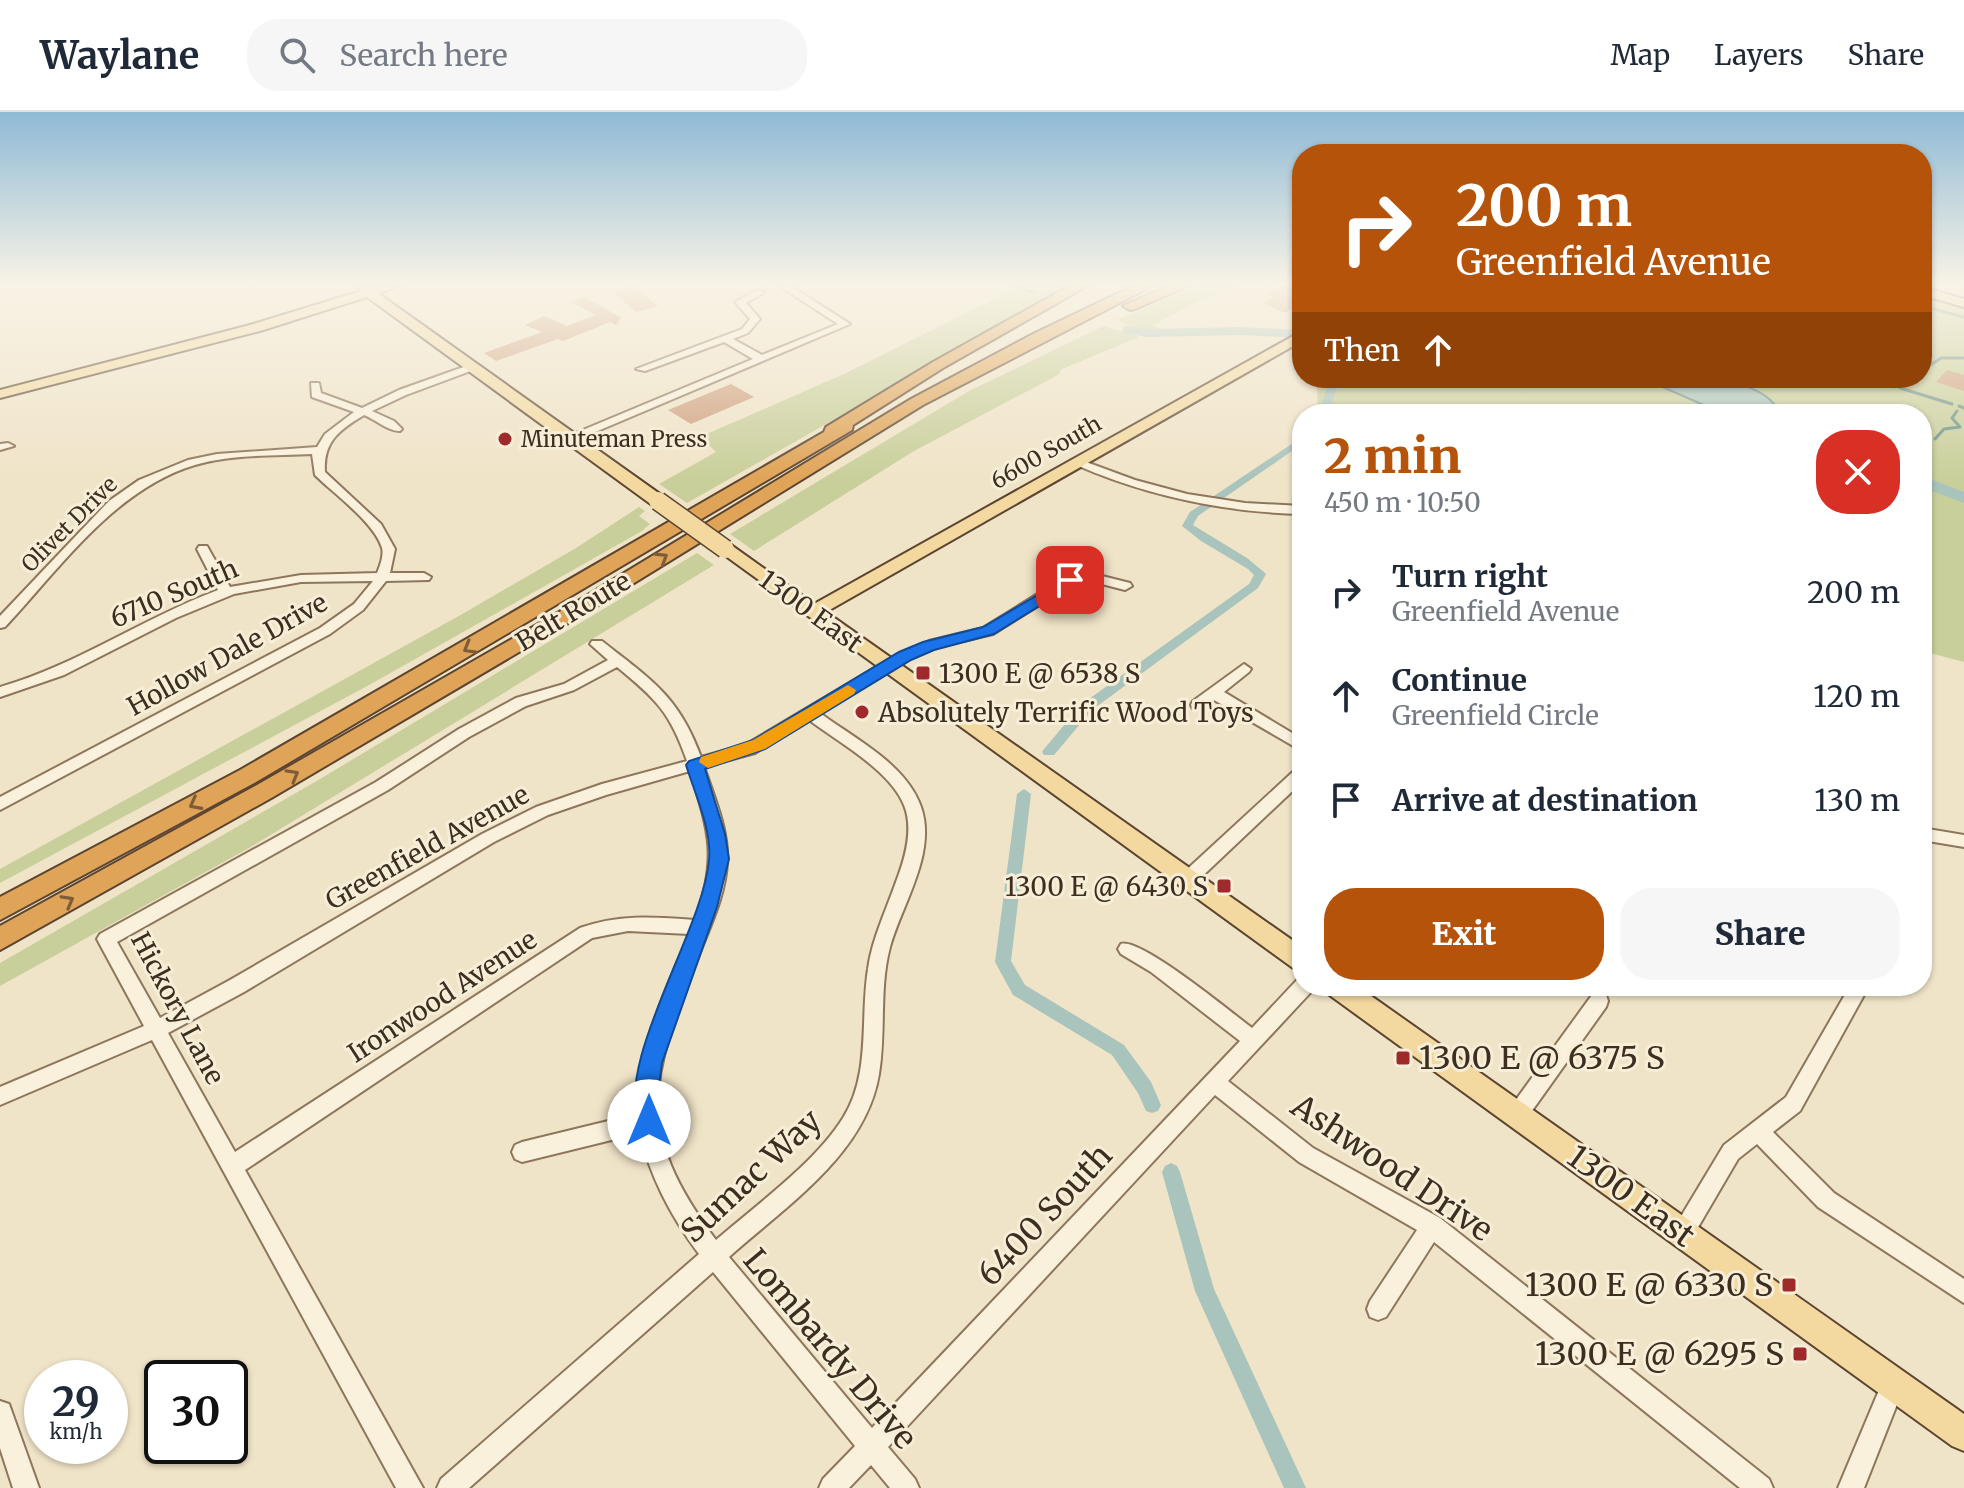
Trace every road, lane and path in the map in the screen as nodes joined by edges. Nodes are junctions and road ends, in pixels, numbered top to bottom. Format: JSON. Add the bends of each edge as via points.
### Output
{"nodes":[{"id":1,"x":173,"y":349,"type":"edge"},
{"id":2,"x":448,"y":349,"type":"edge"},
{"id":3,"x":694,"y":349,"type":"edge"},
{"id":4,"x":744,"y":349,"type":"edge"},
{"id":5,"x":784,"y":349,"type":"edge"},
{"id":6,"x":966,"y":349,"type":"edge"},
{"id":7,"x":986,"y":349,"type":"edge"},
{"id":8,"x":1020,"y":349,"type":"edge"},
{"id":9,"x":1034,"y":349,"type":"edge"},
{"id":10,"x":1277,"y":349,"type":"edge"},
{"id":11,"x":761,"y":359,"type":"junction"},
{"id":12,"x":472,"y":367,"type":"junction"},
{"id":13,"x":641,"y":369,"type":"dead end"},
{"id":14,"x":315,"y":385,"type":"dead end"},
{"id":15,"x":941,"y":389,"type":"junction"},
{"id":16,"x":0,"y":394,"type":"edge"},
{"id":17,"x":361,"y":412,"type":"junction"},
{"id":18,"x":396,"y":429,"type":"dead end"},
{"id":19,"x":570,"y":439,"type":"junction"},
{"id":20,"x":319,"y":450,"type":"junction"},
{"id":21,"x":1078,"y":462,"type":"junction"},
{"id":22,"x":705,"y":509,"type":"junction"},
{"id":23,"x":1292,"y":514,"type":"edge"},
{"id":24,"x":203,"y":549,"type":"dead end"},
{"id":25,"x":424,"y":577,"type":"dead end"},
{"id":26,"x":383,"y":578,"type":"junction"},
{"id":27,"x":1125,"y":586,"type":"dead end"},
{"id":28,"x":226,"y":592,"type":"junction"},
{"id":29,"x":813,"y":612,"type":"junction"},
{"id":30,"x":0,"y":624,"type":"edge"},
{"id":31,"x":597,"y":644,"type":"dead end"},
{"id":32,"x":617,"y":661,"type":"junction"},
{"id":33,"x":888,"y":666,"type":"junction"},
{"id":34,"x":1244,"y":669,"type":"dead end"},
{"id":35,"x":0,"y":692,"type":"edge"},
{"id":36,"x":1214,"y":693,"type":"junction"},
{"id":37,"x":1198,"y":705,"type":"dead end"},
{"id":38,"x":811,"y":714,"type":"junction"},
{"id":39,"x":1292,"y":740,"type":"edge"},
{"id":40,"x":695,"y":765,"type":"junction"},
{"id":41,"x":1292,"y":782,"type":"edge"},
{"id":42,"x":0,"y":804,"type":"edge"},
{"id":43,"x":1932,"y":836,"type":"edge"},
{"id":44,"x":1964,"y":841,"type":"edge"},
{"id":45,"x":1188,"y":879,"type":"junction"},
{"id":46,"x":0,"y":909,"type":"edge"},
{"id":47,"x":699,"y":928,"type":"junction"},
{"id":48,"x":0,"y":939,"type":"edge"},
{"id":49,"x":1127,"y":949,"type":"dead end"},
{"id":50,"x":1292,"y":954,"type":"edge"},
{"id":51,"x":1295,"y":996,"type":"edge"},
{"id":52,"x":1351,"y":996,"type":"edge"},
{"id":53,"x":1854,"y":996,"type":"edge"},
{"id":54,"x":1599,"y":1001,"type":"dead end"},
{"id":55,"x":156,"y":1030,"type":"junction"},
{"id":56,"x":1253,"y":1040,"type":"junction"},
{"id":57,"x":1214,"y":1082,"type":"junction"},
{"id":58,"x":0,"y":1096,"type":"edge"},
{"id":59,"x":1517,"y":1115,"type":"junction"},
{"id":60,"x":649,"y":1121,"type":"junction"},
{"id":61,"x":1758,"y":1131,"type":"junction"},
{"id":62,"x":522,"y":1152,"type":"dead end"},
{"id":63,"x":232,"y":1166,"type":"junction"},
{"id":64,"x":1432,"y":1226,"type":"junction"},
{"id":65,"x":1682,"y":1233,"type":"junction"},
{"id":66,"x":714,"y":1256,"type":"junction"},
{"id":67,"x":1964,"y":1292,"type":"edge"},
{"id":68,"x":1378,"y":1309,"type":"dead end"},
{"id":69,"x":1893,"y":1384,"type":"junction"},
{"id":70,"x":0,"y":1413,"type":"edge"},
{"id":71,"x":1964,"y":1434,"type":"edge"},
{"id":72,"x":872,"y":1446,"type":"junction"},
{"id":73,"x":26,"y":1488,"type":"edge"},
{"id":74,"x":410,"y":1488,"type":"edge"},
{"id":75,"x":450,"y":1488,"type":"edge"},
{"id":76,"x":832,"y":1488,"type":"edge"},
{"id":77,"x":906,"y":1488,"type":"edge"},
{"id":78,"x":1760,"y":1488,"type":"edge"},
{"id":79,"x":1851,"y":1488,"type":"edge"}],
"edges":[{"from":1,"to":16,"type":"main road"},
{"from":2,"to":12,"type":"main road","name":"1300 East"},
{"from":3,"to":13,"type":"street"},
{"from":4,"to":11,"type":"street"},
{"from":5,"to":11,"type":"street"},
{"from":6,"to":22,"type":"highway"},
{"from":7,"to":22,"type":"highway","name":"Belt Route"},
{"from":8,"to":15,"type":"highway","name":"Belt Route"},
{"from":9,"to":15,"type":"highway"},
{"from":10,"to":21,"type":"main road","name":"6600 South"},
{"from":11,"to":19,"type":"street"},
{"from":12,"to":17,"type":"street"},
{"from":12,"to":19,"type":"main road","name":"1300 East"},
{"from":14,"to":17,"type":"street","via":[[316,395]]},
{"from":48,"to":15,"type":"highway","name":"Belt Route","one_way":true,"via":[[566,616]]},
{"from":17,"to":18,"type":"street"},
{"from":17,"to":20,"type":"street"},
{"from":19,"to":29,"type":"main road","name":"1300 East","bridge":true},
{"from":20,"to":26,"type":"street","via":[[319,473],[385,537],[388,560]]},
{"from":20,"to":30,"type":"street","name":"Olivet Drive","via":[[217,457],[143,482],[113,504]]},
{"from":21,"to":23,"type":"street","via":[[1130,484]]},
{"from":21,"to":29,"type":"main road","name":"6600 South"},
{"from":22,"to":46,"type":"highway","name":"Belt Route","one_way":true,"via":[[248,776]]},
{"from":24,"to":28,"type":"street"},
{"from":25,"to":26,"type":"street","name":"6710 South"},
{"from":26,"to":28,"type":"street","name":"6710 South","via":[[266,582]]},
{"from":26,"to":42,"type":"street","name":"Hollow Dale Drive","via":[[361,605],[325,631]]},
{"from":27,"to":33,"type":"street","name":"Greenfield Avenue","via":[[1089,577],[1070,580],[988,631],[929,646]]},
{"from":28,"to":35,"type":"street","name":"6710 South","via":[[40,679]]},
{"from":29,"to":33,"type":"main road","name":"1300 East"},
{"from":31,"to":32,"type":"street","name":"Lombardy Drive"},
{"from":32,"to":40,"type":"street","name":"Lombardy Drive","via":[[673,711]]},
{"from":32,"to":55,"type":"street","name":"Hickory Lane","via":[[476,726],[382,786],[106,939]]},
{"from":33,"to":38,"type":"street","name":"Greenfield Avenue"},
{"from":33,"to":45,"type":"main road","name":"1300 East"},
{"from":34,"to":36,"type":"street"},
{"from":36,"to":37,"type":"street"},
{"from":36,"to":39,"type":"street"},
{"from":38,"to":40,"type":"street","name":"Greenfield Avenue","via":[[750,749]]},
{"from":38,"to":66,"type":"street","name":"Sumac Way","via":[[903,788],[916,815],[917,837],[881,947],[869,1079],[857,1114],[823,1160]]},
{"from":40,"to":47,"type":"street","name":"Lombardy Drive","via":[[719,859]]},
{"from":40,"to":55,"type":"street","name":"Greenfield Avenue","via":[[592,793],[523,820]]},
{"from":41,"to":45,"type":"street"},
{"from":43,"to":44,"type":"street"},
{"from":45,"to":50,"type":"main road","name":"1300 East"},
{"from":47,"to":60,"type":"street","name":"Lombardy Drive","via":[[651,1063]]},
{"from":47,"to":63,"type":"street","name":"Ironwood Avenue","via":[[633,922],[586,933]]},
{"from":49,"to":56,"type":"street"},
{"from":51,"to":56,"type":"street","name":"6400 South"},
{"from":52,"to":59,"type":"main road","name":"1300 East"},
{"from":53,"to":61,"type":"street","via":[[1793,1104]]},
{"from":54,"to":59,"type":"street"},
{"from":55,"to":58,"type":"street","name":"Greenfield Avenue"},
{"from":55,"to":63,"type":"street","name":"Hickory Lane"},
{"from":56,"to":57,"type":"street","name":"6400 South"},
{"from":57,"to":64,"type":"street","name":"Ashwood Drive","via":[[1306,1155]]},
{"from":57,"to":72,"type":"street","name":"6400 South"},
{"from":59,"to":65,"type":"main road","name":"1300 East"},
{"from":60,"to":62,"type":"street"},
{"from":60,"to":66,"type":"street","name":"Lombardy Drive","via":[[663,1175],[688,1223]]},
{"from":61,"to":65,"type":"street","via":[[1723,1162]]},
{"from":61,"to":67,"type":"street","via":[[1826,1200]]},
{"from":63,"to":74,"type":"street","name":"Hickory Lane"},
{"from":64,"to":68,"type":"street"},
{"from":64,"to":78,"type":"street","name":"Ashwood Drive"},
{"from":65,"to":69,"type":"main road","name":"1300 East"},
{"from":66,"to":72,"type":"street","name":"Lombardy Drive"},
{"from":66,"to":75,"type":"street","name":"Sumac Way"},
{"from":69,"to":71,"type":"main road","name":"1300 East"},
{"from":69,"to":79,"type":"street"},
{"from":70,"to":73,"type":"street"},
{"from":72,"to":76,"type":"street","name":"6400 South"},
{"from":72,"to":77,"type":"street","name":"Lombardy Drive"}]}
